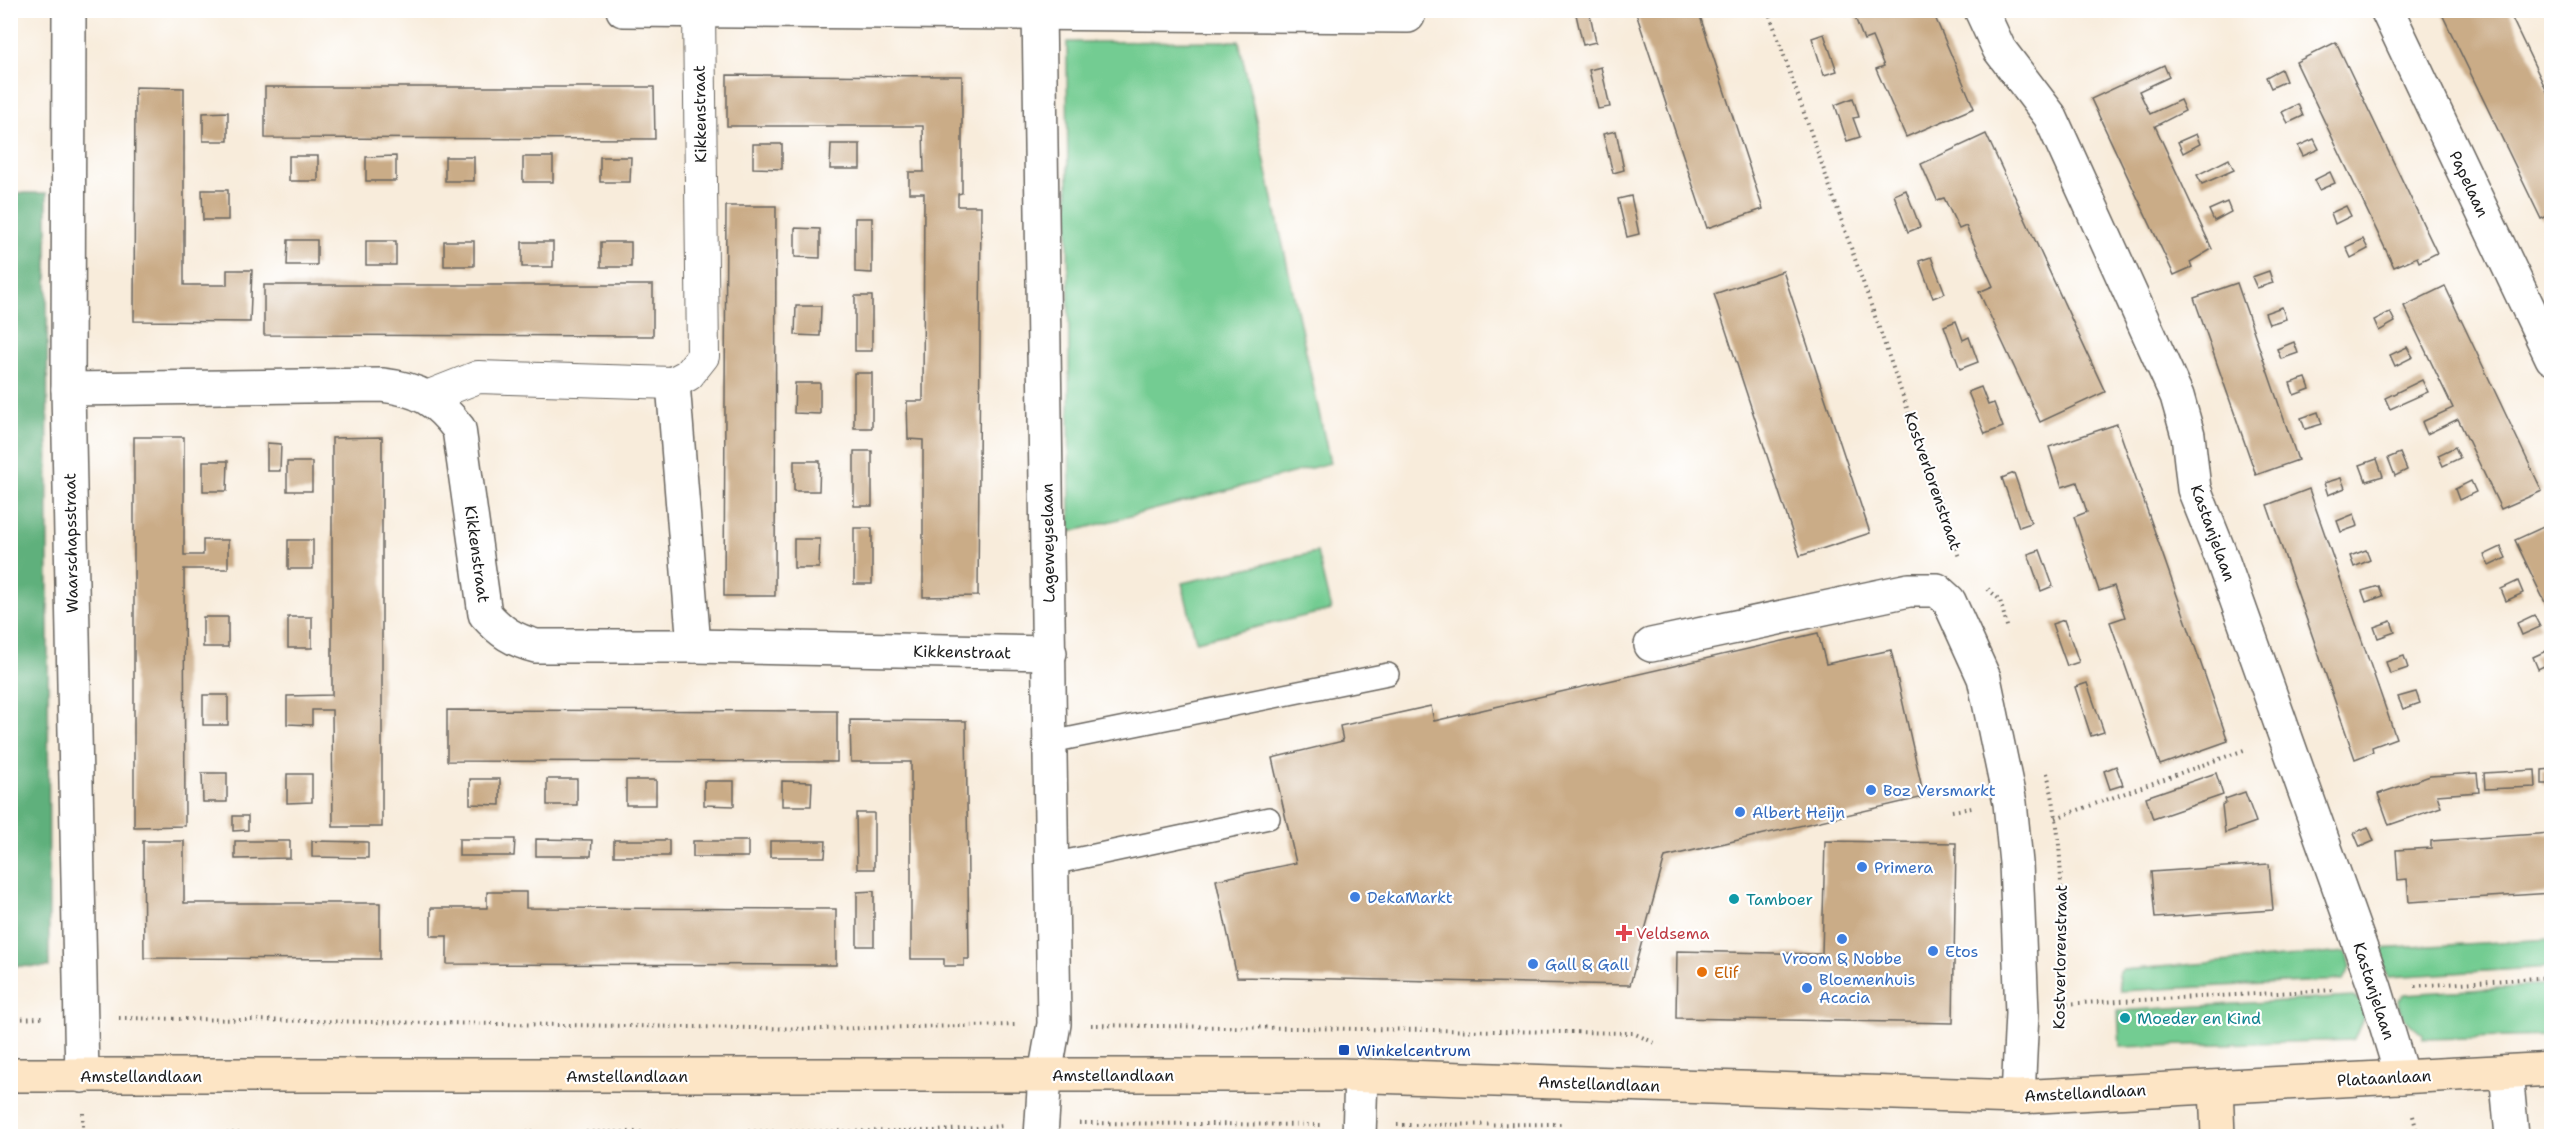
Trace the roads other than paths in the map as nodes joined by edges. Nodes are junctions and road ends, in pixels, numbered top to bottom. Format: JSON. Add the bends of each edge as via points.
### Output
{"nodes":[{"id":1,"x":69,"y":10,"type":"edge"},
{"id":2,"x":623,"y":10,"type":"edge"},
{"id":3,"x":1981,"y":10,"type":"edge"},
{"id":4,"x":2387,"y":10,"type":"edge"},
{"id":5,"x":699,"y":11,"type":"edge"},
{"id":6,"x":1039,"y":12,"type":"edge"},
{"id":7,"x":1408,"y":16,"type":"dead end"},
{"id":8,"x":2552,"y":358,"type":"edge"},
{"id":9,"x":673,"y":383,"type":"junction"},
{"id":10,"x":68,"y":389,"type":"junction"},
{"id":11,"x":427,"y":397,"type":"junction"},
{"id":12,"x":1651,"y":645,"type":"dead end"},
{"id":13,"x":694,"y":646,"type":"junction"},
{"id":14,"x":1050,"y":653,"type":"junction"},
{"id":15,"x":1388,"y":674,"type":"dead end"},
{"id":16,"x":1051,"y":742,"type":"junction"},
{"id":17,"x":1269,"y":818,"type":"dead end"},
{"id":18,"x":1052,"y":864,"type":"junction"},
{"id":19,"x":2552,"y":1069,"type":"edge"},
{"id":20,"x":2506,"y":1072,"type":"junction"},
{"id":21,"x":10,"y":1075,"type":"edge"},
{"id":22,"x":1045,"y":1075,"type":"junction"},
{"id":23,"x":82,"y":1076,"type":"junction"},
{"id":24,"x":1361,"y":1076,"type":"junction"},
{"id":25,"x":2402,"y":1077,"type":"junction"},
{"id":26,"x":2216,"y":1087,"type":"junction"},
{"id":27,"x":2018,"y":1097,"type":"junction"},
{"id":28,"x":1041,"y":1130,"type":"edge"},
{"id":29,"x":1359,"y":1131,"type":"edge"},
{"id":30,"x":2218,"y":1137,"type":"edge"},
{"id":31,"x":2512,"y":1137,"type":"edge"}],
"edges":[{"from":1,"to":10,"type":"street","name":"Waarschapsstraat"},
{"from":2,"to":5,"type":"street"},
{"from":3,"to":25,"type":"street","name":"Kastanjelaan","via":[[1999,49],[2050,116],[2177,396],[2188,435],[2194,489],[2375,988]]},
{"from":4,"to":8,"type":"street","name":"Papelaan"},
{"from":5,"to":6,"type":"street"},
{"from":5,"to":9,"type":"street","name":"Kikkenstraat","via":[[703,356],[688,375]]},
{"from":6,"to":7,"type":"street"},
{"from":6,"to":14,"type":"street","name":"Lageweyselaan"},
{"from":9,"to":11,"type":"street","via":[[478,377]]},
{"from":9,"to":13,"type":"street"},
{"from":10,"to":11,"type":"street","name":"Kikkenstraat","via":[[382,385],[405,388]]},
{"from":10,"to":23,"type":"street","name":"Waarschapsstraat"},
{"from":11,"to":13,"type":"street","name":"Kikkenstraat","via":[[459,429],[485,614],[499,630],[516,641],[536,646]]},
{"from":12,"to":27,"type":"street","via":[[1909,590],[1937,590],[1949,601],[1984,678],[2010,803],[2022,1013]]},
{"from":13,"to":14,"type":"street","name":"Kikkenstraat"},
{"from":14,"to":16,"type":"street","name":"Lageweyselaan"},
{"from":15,"to":16,"type":"lane"},
{"from":16,"to":18,"type":"street","name":"Lageweyselaan"},
{"from":17,"to":18,"type":"lane"},
{"from":18,"to":22,"type":"street","name":"Lageweyselaan","via":[[1054,1024]]},
{"from":19,"to":20,"type":"main road","name":"Plataanlaan"},
{"from":20,"to":25,"type":"main road","name":"Plataanlaan"},
{"from":20,"to":31,"type":"street"},
{"from":21,"to":23,"type":"main road","name":"Amstellandlaan"},
{"from":22,"to":23,"type":"main road","name":"Amstellandlaan"},
{"from":22,"to":24,"type":"main road","name":"Amstellandlaan"},
{"from":22,"to":28,"type":"street","name":"Lageweyselaan"},
{"from":24,"to":27,"type":"main road","name":"Amstellandlaan"},
{"from":24,"to":29,"type":"street"},
{"from":25,"to":26,"type":"main road","name":"Plataanlaan"},
{"from":26,"to":27,"type":"main road","name":"Amstellandlaan"},
{"from":26,"to":30,"type":"main road"}]}
